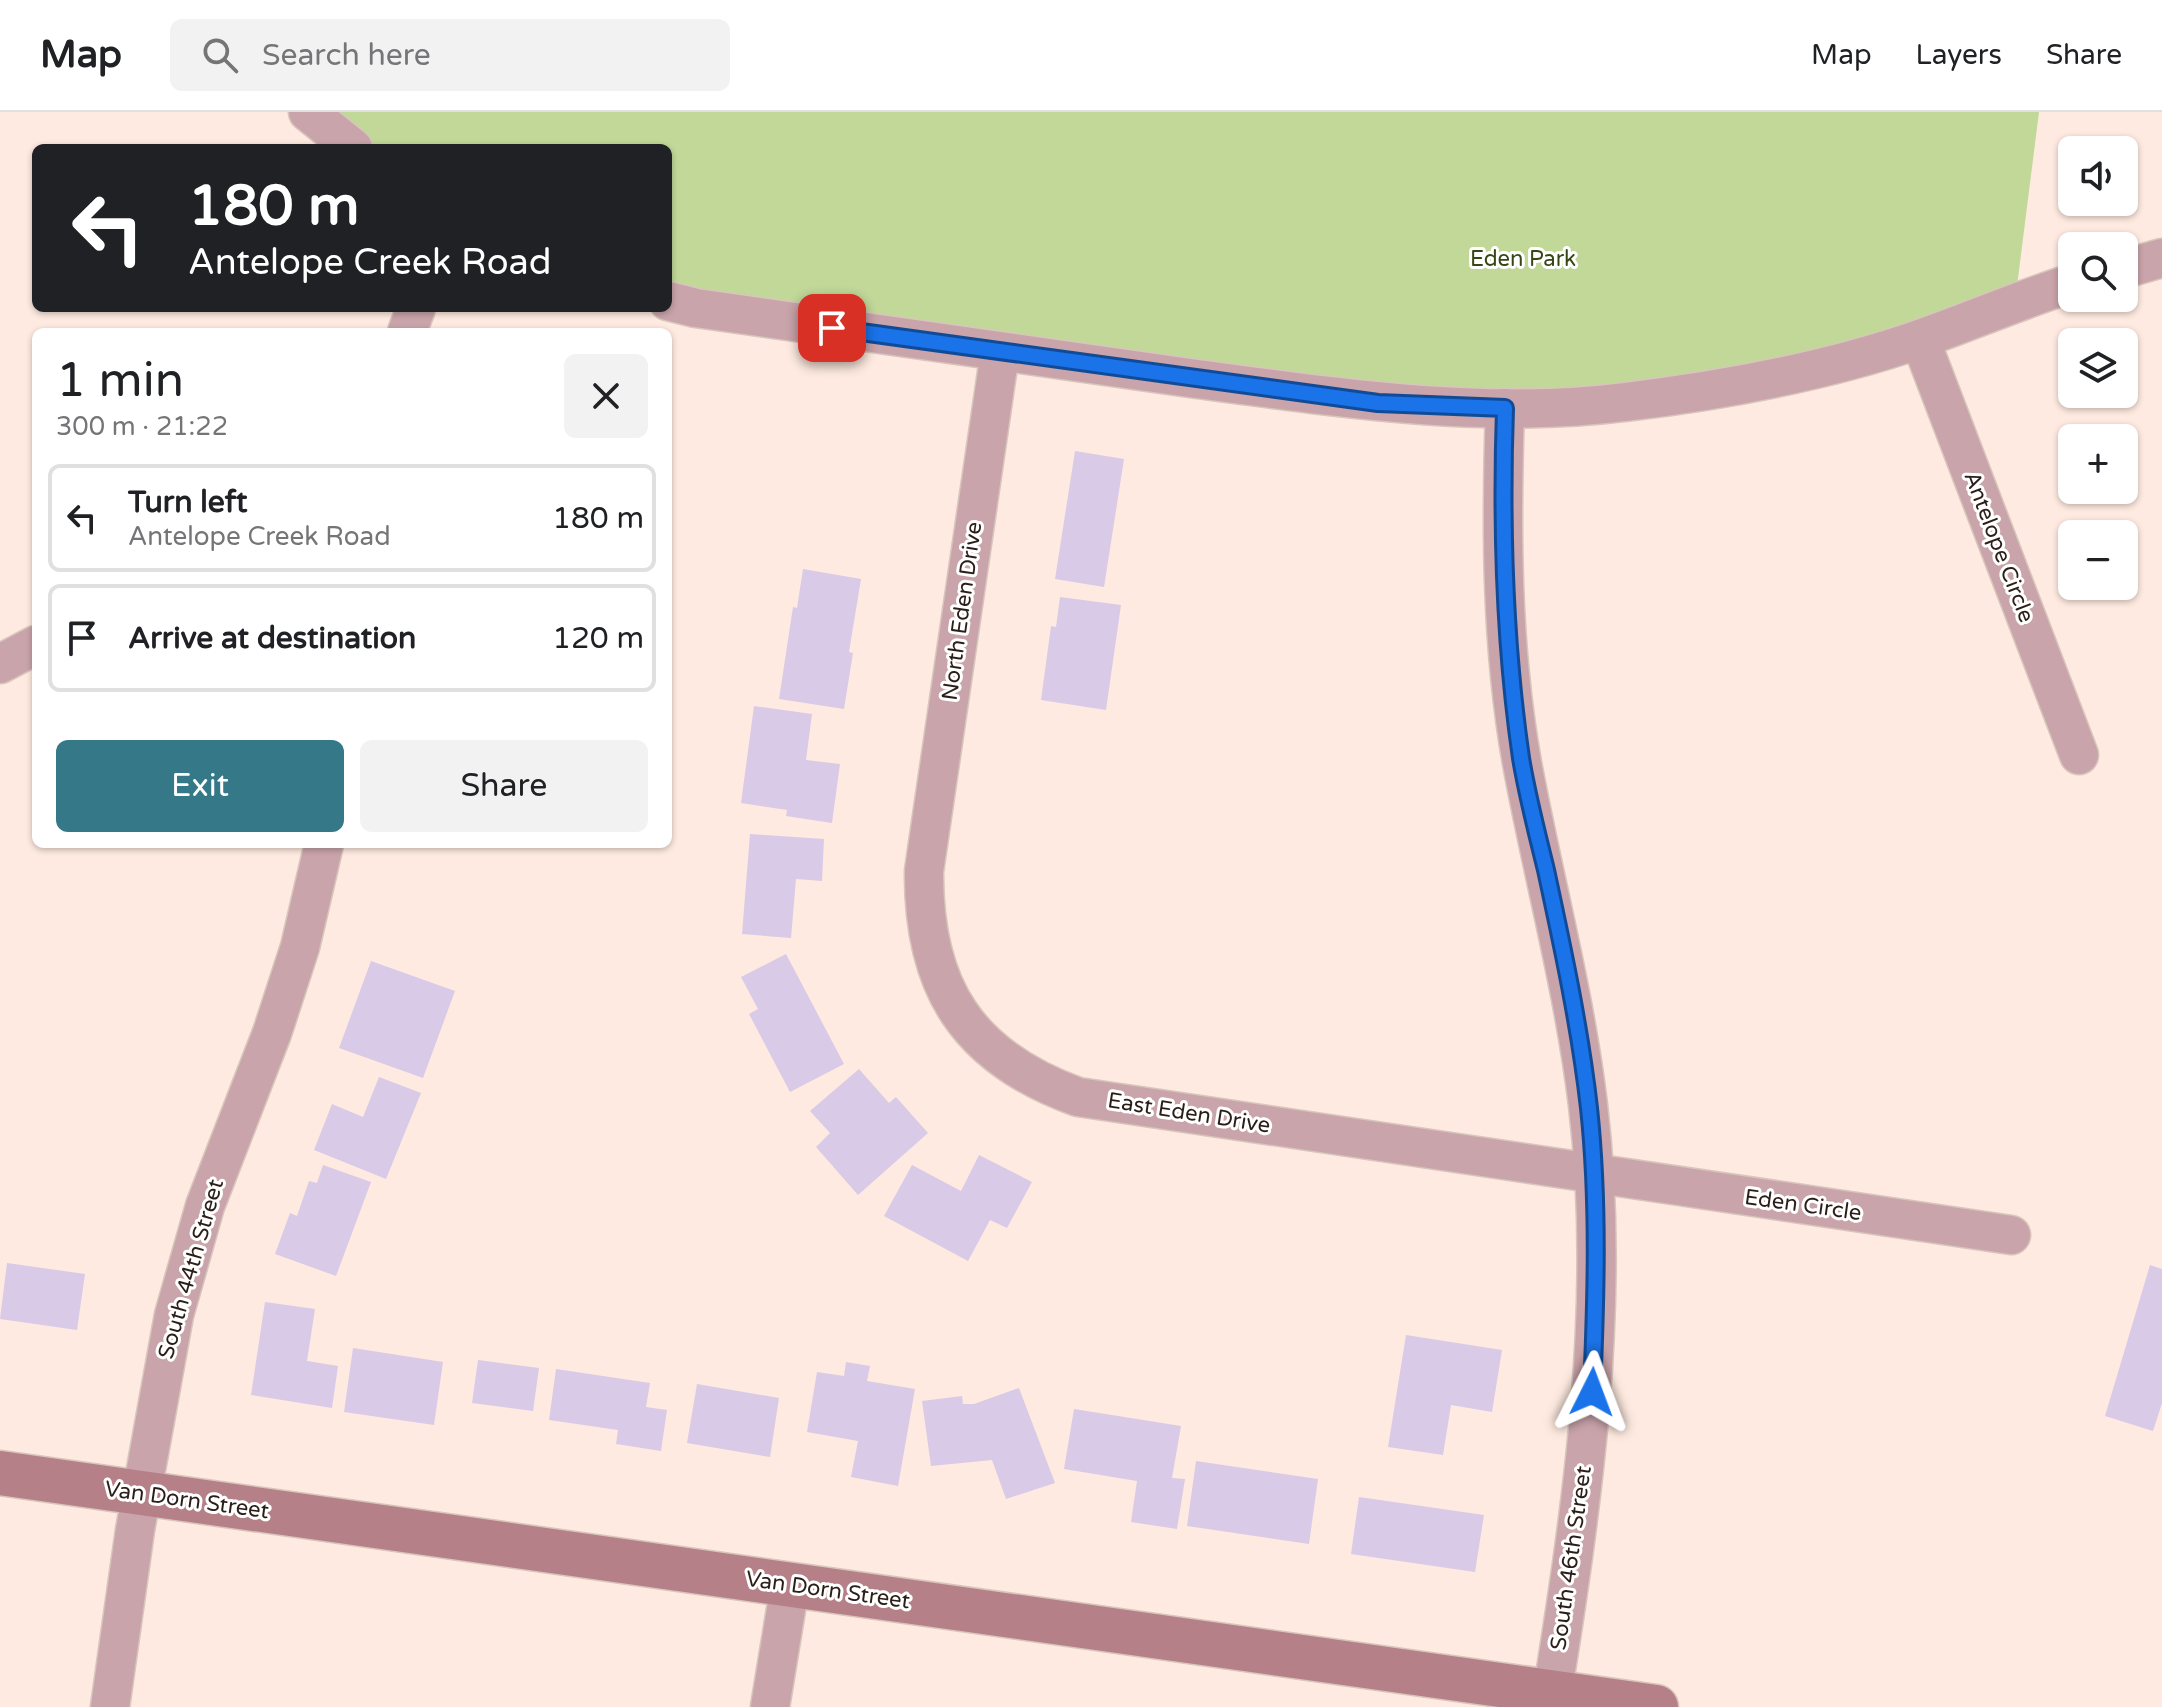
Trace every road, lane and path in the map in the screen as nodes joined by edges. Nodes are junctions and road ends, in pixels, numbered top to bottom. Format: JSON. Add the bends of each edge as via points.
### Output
{"nodes":[{"id":1,"x":308,"y":112,"type":"edge"},
{"id":2,"x":348,"y":144,"type":"edge"},
{"id":3,"x":2162,"y":258,"type":"edge"},
{"id":4,"x":2138,"y":265,"type":"edge"},
{"id":5,"x":2058,"y":288,"type":"edge"},
{"id":6,"x":672,"y":302,"type":"edge"},
{"id":7,"x":1920,"y":339,"type":"junction"},
{"id":8,"x":1000,"y":352,"type":"junction"},
{"id":9,"x":1505,"y":408,"type":"junction"},
{"id":10,"x":32,"y":647,"type":"edge"},
{"id":11,"x":0,"y":664,"type":"edge"},
{"id":12,"x":2079,"y":755,"type":"dead end"},
{"id":13,"x":323,"y":848,"type":"edge"},
{"id":14,"x":924,"y":871,"type":"joint"},
{"id":15,"x":1594,"y":1175,"type":"junction"},
{"id":16,"x":2011,"y":1235,"type":"dead end"},
{"id":17,"x":0,"y":1473,"type":"edge"},
{"id":18,"x":143,"y":1493,"type":"junction"},
{"id":19,"x":790,"y":1585,"type":"junction"},
{"id":20,"x":1551,"y":1700,"type":"edge"},
{"id":21,"x":110,"y":1707,"type":"edge"},
{"id":22,"x":770,"y":1707,"type":"edge"},
{"id":23,"x":1656,"y":1707,"type":"edge"}],
"edges":[{"from":1,"to":2,"type":"street"},
{"from":3,"to":4,"type":"street"},
{"from":5,"to":7,"type":"street"},
{"from":6,"to":8,"type":"street"},
{"from":7,"to":9,"type":"street","via":[[1734,387],[1620,403]]},
{"from":7,"to":12,"type":"street","name":"Antelope Circle"},
{"from":8,"to":9,"type":"street","via":[[1378,403]]},
{"from":8,"to":14,"type":"street","name":"North Eden Drive"},
{"from":9,"to":15,"type":"street","name":"South 46th Street","via":[[1501,522],[1506,637],[1522,761],[1572,992]]},
{"from":10,"to":11,"type":"street"},
{"from":13,"to":18,"type":"street","name":"South 44th Street","via":[[300,947],[205,1206],[174,1315]]},
{"from":14,"to":15,"type":"street","name":"East Eden Drive","via":[[929,945],[951,1001],[979,1038],[1044,1085],[1078,1097]]},
{"from":15,"to":16,"type":"street","name":"Eden Circle"},
{"from":15,"to":20,"type":"street","name":"South 46th Street","via":[[1597,1289],[1592,1392]]},
{"from":17,"to":18,"type":"main road","name":"Van Dorn Street"},
{"from":18,"to":19,"type":"main road","name":"Van Dorn Street"},
{"from":18,"to":21,"type":"street","name":"South 44th Street"},
{"from":19,"to":20,"type":"main road","name":"Van Dorn Street"},
{"from":19,"to":22,"type":"street"},
{"from":20,"to":23,"type":"main road","name":"Van Dorn Street"}]}
